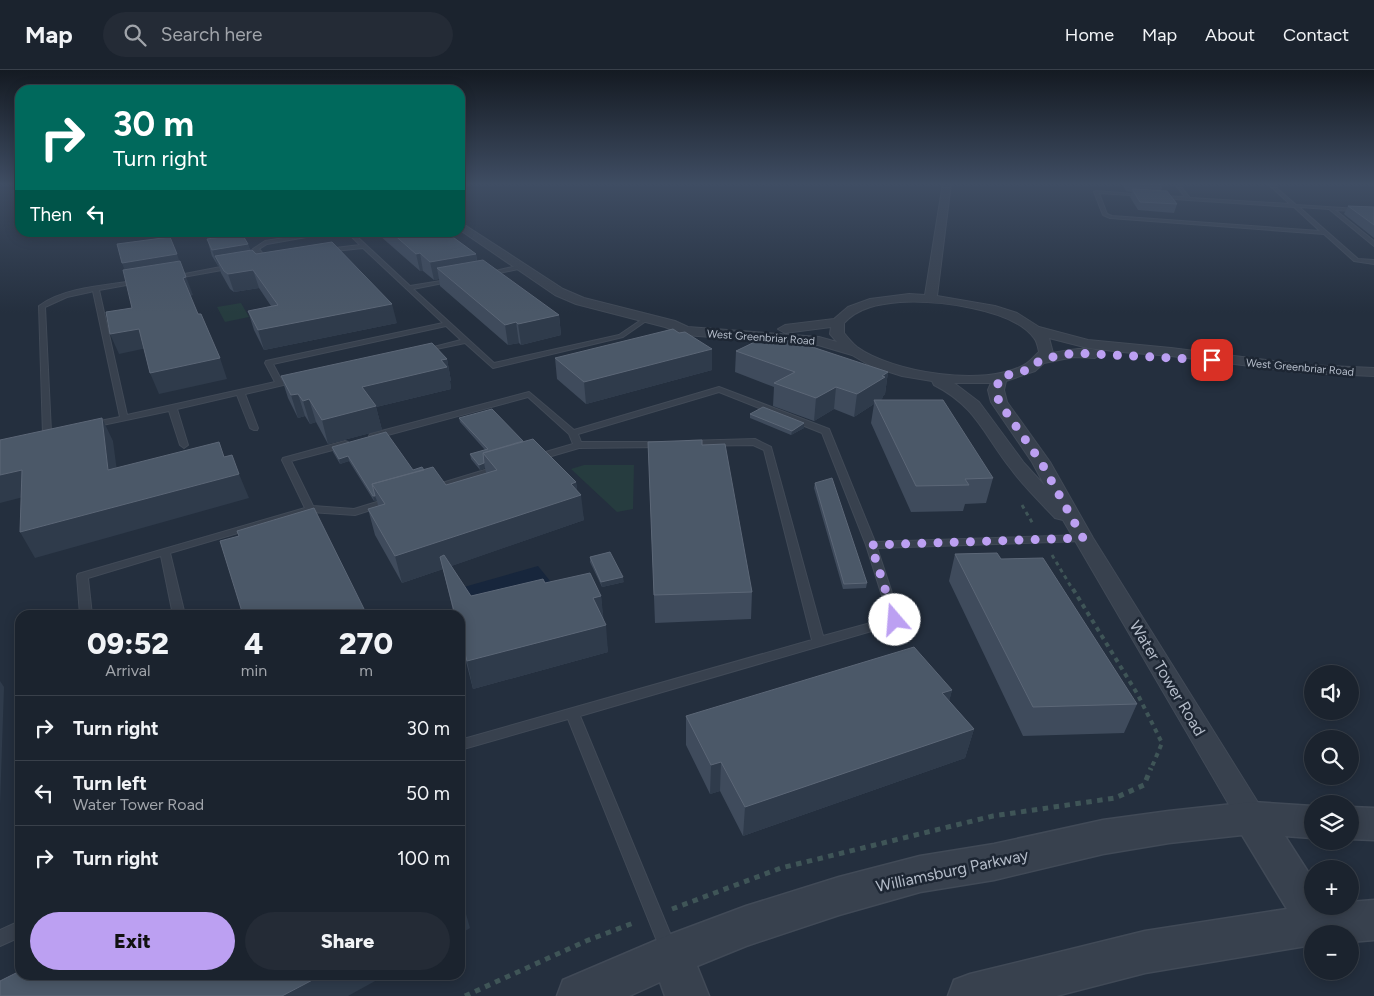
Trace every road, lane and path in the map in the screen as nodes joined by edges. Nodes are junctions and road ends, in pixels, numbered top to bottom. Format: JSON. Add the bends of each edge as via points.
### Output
{"nodes":[{"id":1,"x":941,"y":226,"type":"edge"},
{"id":2,"x":1235,"y":226,"type":"edge"},
{"id":3,"x":1317,"y":226,"type":"edge"},
{"id":4,"x":1352,"y":226,"type":"edge"},
{"id":5,"x":465,"y":229,"type":"edge"},
{"id":6,"x":1325,"y":233,"type":"junction"},
{"id":7,"x":303,"y":237,"type":"edge"},
{"id":8,"x":354,"y":237,"type":"edge"},
{"id":9,"x":1374,"y":244,"type":"edge"},
{"id":10,"x":363,"y":246,"type":"junction"},
{"id":11,"x":314,"y":254,"type":"edge"},
{"id":12,"x":276,"y":260,"type":"edge"},
{"id":13,"x":266,"y":261,"type":"junction"},
{"id":14,"x":1374,"y":262,"type":"edge"},
{"id":15,"x":256,"y":263,"type":"edge"},
{"id":16,"x":238,"y":266,"type":"edge"},
{"id":17,"x":521,"y":267,"type":"junction"},
{"id":18,"x":476,"y":275,"type":"edge"},
{"id":19,"x":458,"y":277,"type":"edge"},
{"id":20,"x":162,"y":279,"type":"edge"},
{"id":21,"x":153,"y":280,"type":"edge"},
{"id":22,"x":413,"y":288,"type":"junction"},
{"id":23,"x":96,"y":290,"type":"junction"},
{"id":24,"x":931,"y":299,"type":"junction"},
{"id":25,"x":646,"y":319,"type":"junction"},
{"id":26,"x":838,"y":322,"type":"junction"},
{"id":27,"x":448,"y":324,"type":"junction"},
{"id":28,"x":670,"y":324,"type":"junction"},
{"id":29,"x":1035,"y":330,"type":"junction"},
{"id":30,"x":466,"y":341,"type":"junction"},
{"id":31,"x":852,"y":351,"type":"junction"},
{"id":32,"x":420,"y":352,"type":"edge"},
{"id":33,"x":1042,"y":359,"type":"junction"},
{"id":34,"x":1226,"y":360,"type":"junction"},
{"id":35,"x":1374,"y":372,"type":"edge"},
{"id":36,"x":923,"y":376,"type":"junction"},
{"id":37,"x":308,"y":377,"type":"edge"},
{"id":38,"x":1000,"y":377,"type":"junction"},
{"id":39,"x":280,"y":383,"type":"junction"},
{"id":40,"x":240,"y":392,"type":"junction"},
{"id":41,"x":172,"y":407,"type":"junction"},
{"id":42,"x":124,"y":418,"type":"junction"},
{"id":43,"x":86,"y":427,"type":"edge"},
{"id":44,"x":254,"y":428,"type":"dead end"},
{"id":45,"x":66,"y":431,"type":"edge"},
{"id":46,"x":573,"y":434,"type":"junction"},
{"id":47,"x":47,"y":435,"type":"junction"},
{"id":48,"x":38,"y":437,"type":"edge"},
{"id":49,"x":184,"y":445,"type":"dead end"},
{"id":50,"x":578,"y":445,"type":"junction"},
{"id":51,"x":522,"y":462,"type":"edge"},
{"id":52,"x":504,"y":467,"type":"edge"},
{"id":53,"x":429,"y":489,"type":"edge"},
{"id":54,"x":402,"y":498,"type":"edge"},
{"id":55,"x":310,"y":509,"type":"junction"},
{"id":56,"x":1083,"y":538,"type":"junction"},
{"id":57,"x":871,"y":545,"type":"junction"},
{"id":58,"x":165,"y":552,"type":"junction"},
{"id":59,"x":85,"y":610,"type":"edge"},
{"id":60,"x":178,"y":610,"type":"edge"},
{"id":61,"x":819,"y":642,"type":"junction"},
{"id":62,"x":572,"y":712,"type":"junction"},
{"id":63,"x":465,"y":744,"type":"edge"},
{"id":64,"x":1252,"y":818,"type":"junction"},
{"id":65,"x":1304,"y":821,"type":"edge"},
{"id":66,"x":1359,"y":823,"type":"edge"},
{"id":67,"x":1374,"y":824,"type":"edge"},
{"id":68,"x":1374,"y":920,"type":"edge"},
{"id":69,"x":1319,"y":924,"type":"junction"},
{"id":70,"x":15,"y":931,"type":"edge"},
{"id":71,"x":0,"y":938,"type":"edge"},
{"id":72,"x":671,"y":954,"type":"junction"},
{"id":73,"x":579,"y":996,"type":"edge"},
{"id":74,"x":687,"y":996,"type":"edge"},
{"id":75,"x":970,"y":996,"type":"edge"}],
"edges":[{"from":1,"to":24,"type":"street"},
{"from":2,"to":6,"type":"lane"},
{"from":3,"to":6,"type":"lane"},
{"from":4,"to":9,"type":"lane"},
{"from":5,"to":17,"type":"street","name":"West Greenbriar Road"},
{"from":6,"to":14,"type":"lane","via":[[1356,260]]},
{"from":7,"to":13,"type":"lane","via":[[266,243],[256,249]]},
{"from":8,"to":10,"type":"lane"},
{"from":10,"to":11,"type":"lane"},
{"from":10,"to":22,"type":"lane"},
{"from":12,"to":13,"type":"lane"},
{"from":13,"to":15,"type":"lane"},
{"from":16,"to":20,"type":"lane"},
{"from":17,"to":18,"type":"lane"},
{"from":17,"to":25,"type":"street","name":"West Greenbriar Road","via":[[559,292],[580,301]]},
{"from":19,"to":22,"type":"lane"},
{"from":21,"to":23,"type":"lane"},
{"from":22,"to":27,"type":"lane"},
{"from":23,"to":42,"type":"lane"},
{"from":23,"to":47,"type":"lane","via":[[54,299],[42,306]]},
{"from":24,"to":26,"type":"street","name":"West Greenbriar Road","via":[[894,299],[869,304],[849,311]]},
{"from":24,"to":29,"type":"street","name":"West Greenbriar Road","via":[[986,308],[1012,316]]},
{"from":25,"to":28,"type":"street","name":"West Greenbriar Road"},
{"from":25,"to":30,"type":"lane","via":[[620,336],[494,366]]},
{"from":26,"to":28,"type":"street","name":"West Greenbriar Road","via":[[778,329]]},
{"from":26,"to":31,"type":"street","via":[[840,341]]},
{"from":27,"to":30,"type":"lane"},
{"from":27,"to":39,"type":"lane","via":[[269,362]]},
{"from":28,"to":31,"type":"street","name":"West Greenbriar Road","via":[[685,331],[819,341]]},
{"from":29,"to":33,"type":"street","via":[[1046,347]]},
{"from":29,"to":34,"type":"street","name":"West Greenbriar Road","via":[[1088,344]]},
{"from":30,"to":32,"type":"lane"},
{"from":31,"to":36,"type":"street","name":"West Greenbriar Road","via":[[886,367]]},
{"from":33,"to":34,"type":"street","name":"West Greenbriar Road","via":[[1074,353]]},
{"from":33,"to":38,"type":"street","via":[[1027,370]]},
{"from":34,"to":35,"type":"street","name":"West Greenbriar Road","via":[[1304,369]]},
{"from":36,"to":38,"type":"street"},
{"from":36,"to":56,"type":"street","name":"Water Tower Road","via":[[953,388],[975,404],[1012,460]]},
{"from":37,"to":39,"type":"lane"},
{"from":38,"to":56,"type":"street","name":"Water Tower Road","via":[[996,390],[999,402],[1041,462]]},
{"from":39,"to":40,"type":"lane"},
{"from":40,"to":41,"type":"lane"},
{"from":40,"to":44,"type":"lane"},
{"from":41,"to":42,"type":"lane"},
{"from":41,"to":49,"type":"lane"},
{"from":42,"to":43,"type":"lane"},
{"from":45,"to":47,"type":"lane"},
{"from":46,"to":50,"type":"lane"},
{"from":46,"to":55,"type":"lane","via":[[529,394],[286,460]]},
{"from":46,"to":57,"type":"lane","via":[[719,389],[826,431]]},
{"from":47,"to":48,"type":"lane"},
{"from":50,"to":51,"type":"lane"},
{"from":50,"to":61,"type":"lane","via":[[755,442],[768,449]]},
{"from":52,"to":53,"type":"lane"},
{"from":54,"to":55,"type":"lane","via":[[355,512]]},
{"from":55,"to":58,"type":"lane"},
{"from":56,"to":57,"type":"lane"},
{"from":56,"to":64,"type":"street","name":"Water Tower Road"},
{"from":57,"to":61,"type":"lane","via":[[895,620]]},
{"from":58,"to":59,"type":"lane","via":[[82,576]]},
{"from":58,"to":60,"type":"lane"},
{"from":61,"to":62,"type":"lane"},
{"from":62,"to":63,"type":"lane"},
{"from":62,"to":72,"type":"lane"},
{"from":64,"to":65,"type":"street","name":"Williamsburg Parkway"},
{"from":64,"to":69,"type":"street"},
{"from":64,"to":72,"type":"street","name":"Williamsburg Parkway","via":[[1103,838],[994,862],[920,874],[839,896]]},
{"from":66,"to":67,"type":"street"},
{"from":68,"to":69,"type":"street"},
{"from":69,"to":75,"type":"street","via":[[1145,952]]},
{"from":70,"to":71,"type":"lane"},
{"from":72,"to":73,"type":"street","name":"Williamsburg Parkway"},
{"from":72,"to":74,"type":"street"}]}
